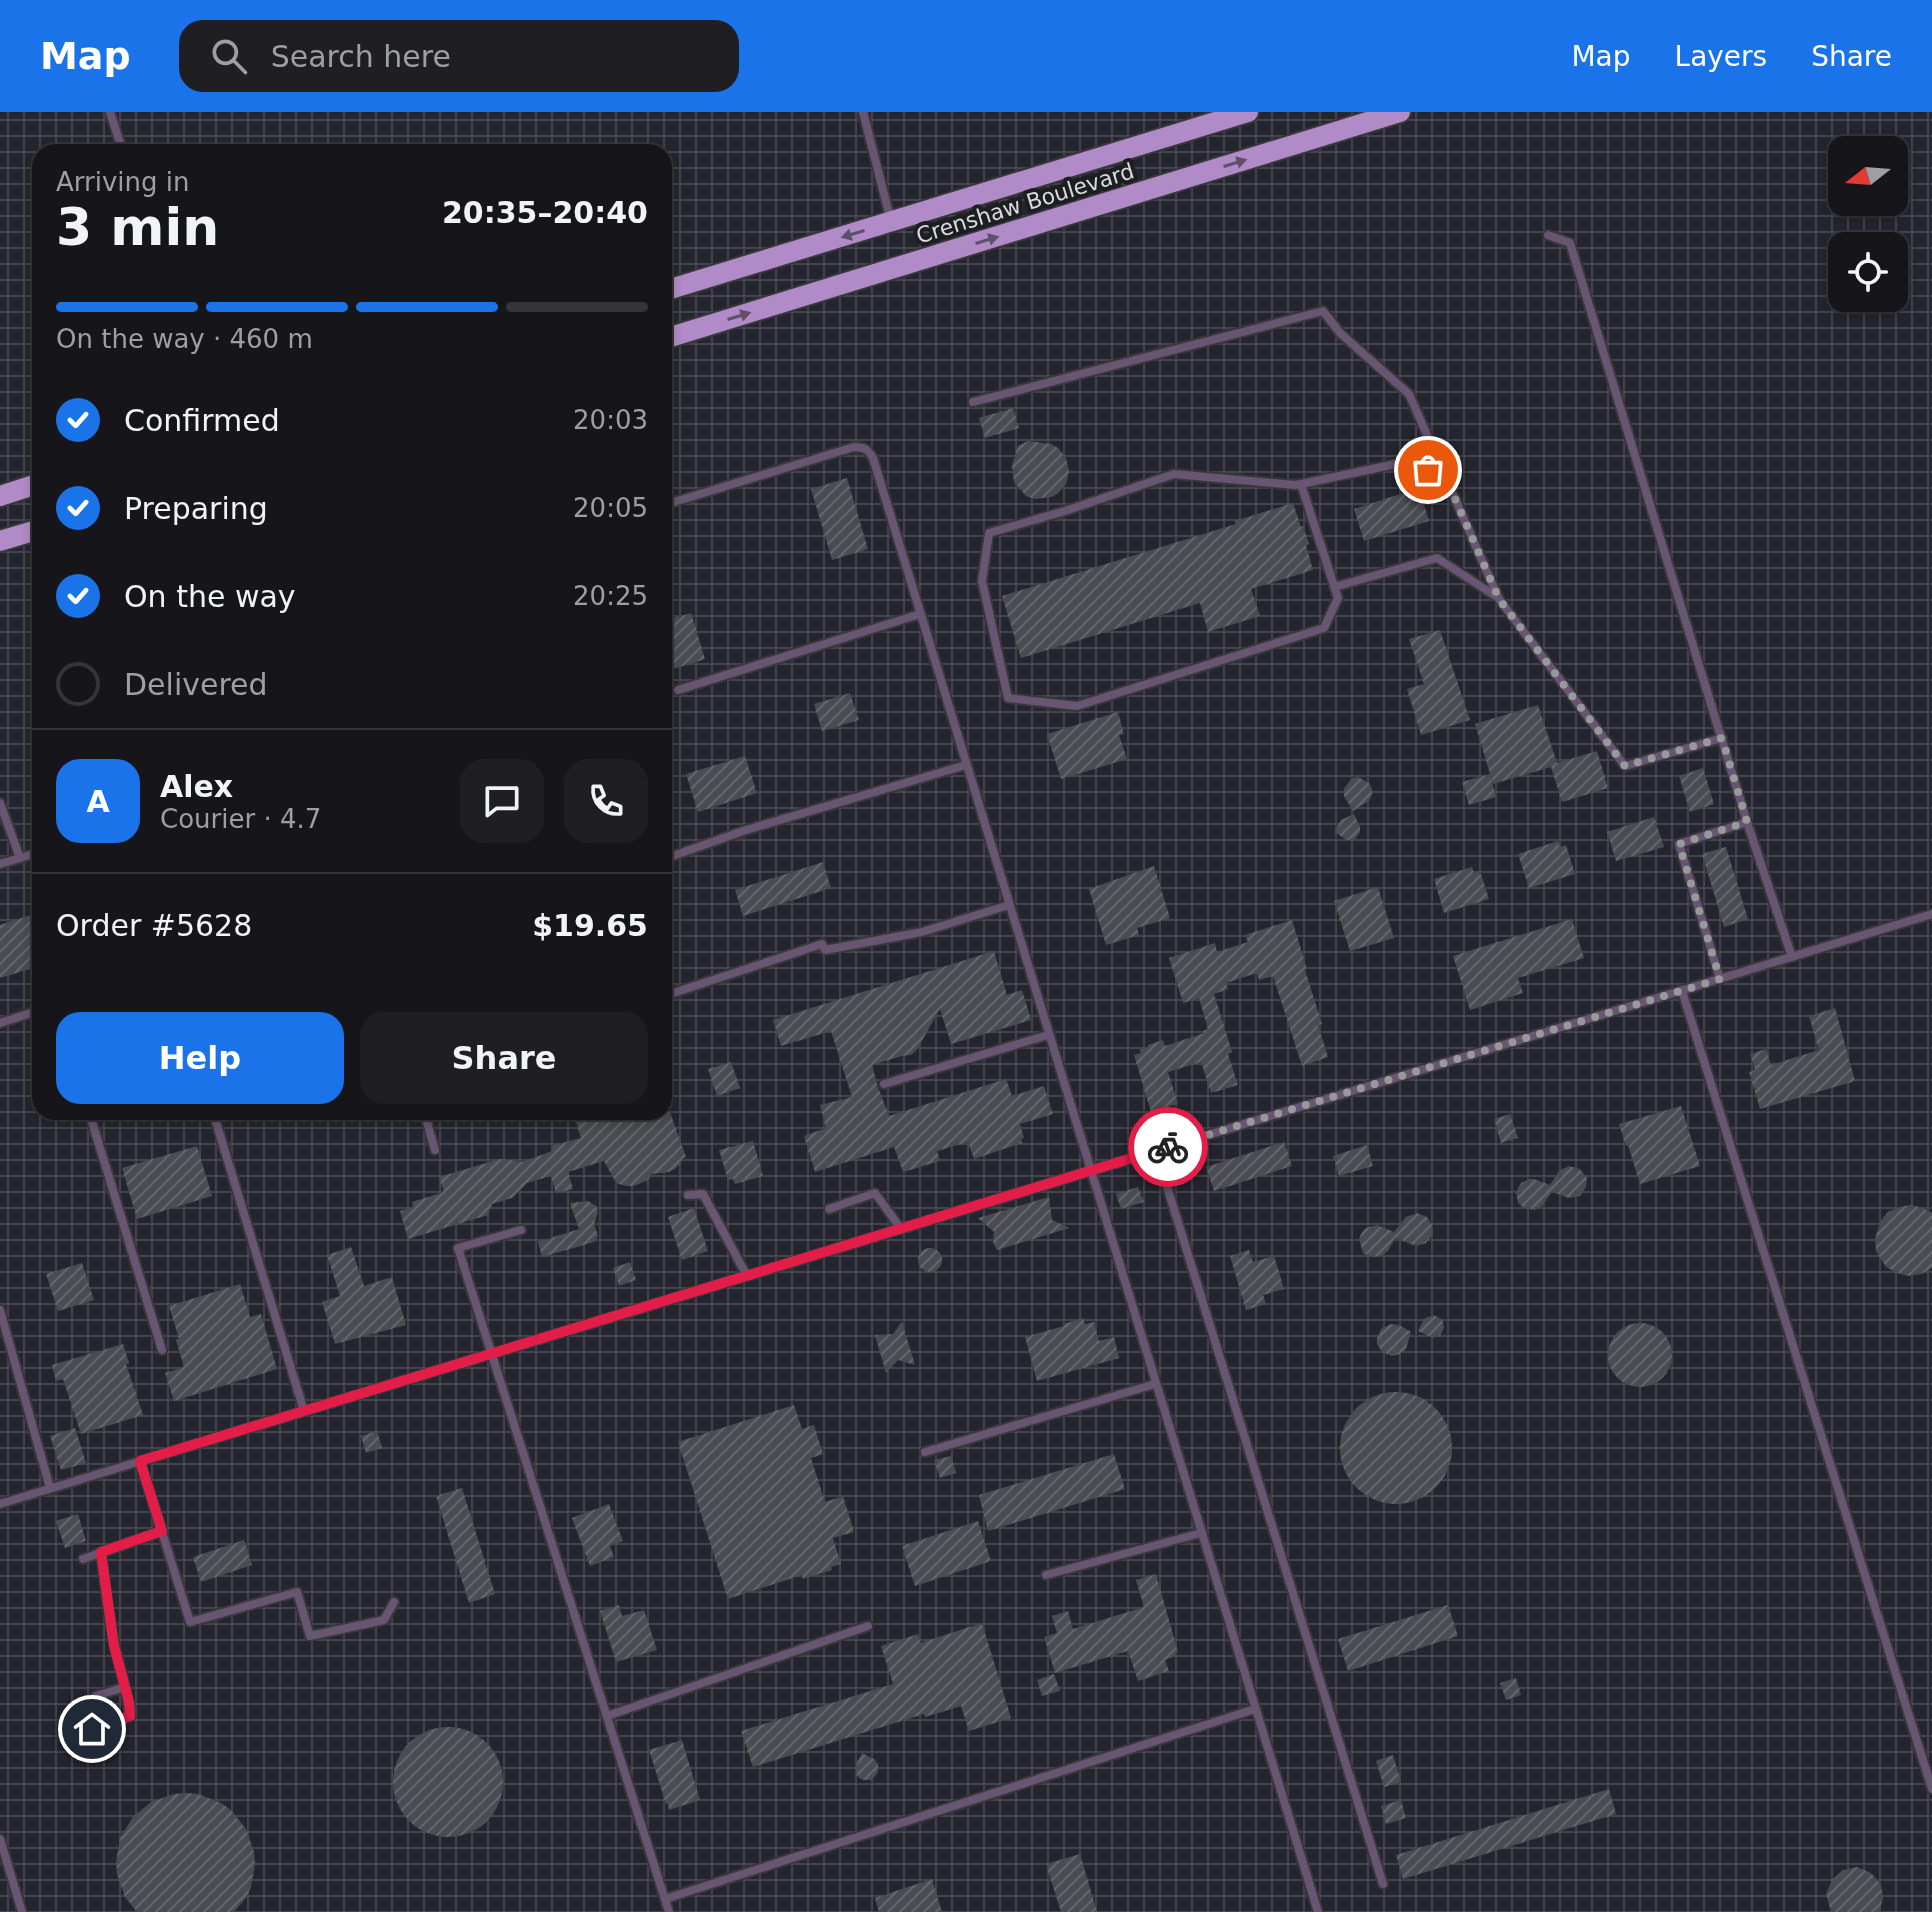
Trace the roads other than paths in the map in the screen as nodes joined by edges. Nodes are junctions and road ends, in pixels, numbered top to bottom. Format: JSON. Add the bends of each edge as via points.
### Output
{"nodes":[{"id":1,"x":110,"y":112,"type":"edge"},
{"id":2,"x":863,"y":112,"type":"edge"},
{"id":3,"x":1248,"y":112,"type":"edge"},
{"id":4,"x":1400,"y":112,"type":"edge"},
{"id":5,"x":120,"y":144,"type":"edge"},
{"id":6,"x":892,"y":222,"type":"junction"},
{"id":7,"x":1548,"y":235,"type":"dead end"},
{"id":8,"x":672,"y":289,"type":"edge"},
{"id":9,"x":672,"y":337,"type":"edge"},
{"id":10,"x":973,"y":402,"type":"dead end"},
{"id":11,"x":1446,"y":478,"type":"junction"},
{"id":12,"x":1301,"y":484,"type":"junction"},
{"id":13,"x":32,"y":486,"type":"edge"},
{"id":14,"x":0,"y":496,"type":"edge"},
{"id":15,"x":672,"y":503,"type":"edge"},
{"id":16,"x":32,"y":531,"type":"edge"},
{"id":17,"x":0,"y":541,"type":"edge"},
{"id":18,"x":1334,"y":587,"type":"junction"},
{"id":19,"x":1499,"y":599,"type":"junction"},
{"id":20,"x":920,"y":614,"type":"junction"},
{"id":21,"x":678,"y":690,"type":"dead end"},
{"id":22,"x":1722,"y":738,"type":"junction"},
{"id":23,"x":966,"y":765,"type":"junction"},
{"id":24,"x":0,"y":803,"type":"edge"},
{"id":25,"x":1747,"y":822,"type":"junction"},
{"id":26,"x":32,"y":854,"type":"edge"},
{"id":27,"x":672,"y":856,"type":"edge"},
{"id":28,"x":20,"y":858,"type":"junction"},
{"id":29,"x":0,"y":864,"type":"edge"},
{"id":30,"x":1009,"y":905,"type":"junction"},
{"id":31,"x":1932,"y":914,"type":"edge"},
{"id":32,"x":1792,"y":957,"type":"junction"},
{"id":33,"x":1720,"y":979,"type":"junction"},
{"id":34,"x":1682,"y":991,"type":"junction"},
{"id":35,"x":672,"y":993,"type":"edge"},
{"id":36,"x":32,"y":1013,"type":"edge"},
{"id":37,"x":0,"y":1023,"type":"edge"},
{"id":38,"x":1048,"y":1035,"type":"junction"},
{"id":39,"x":884,"y":1084,"type":"dead end"},
{"id":40,"x":91,"y":1120,"type":"edge"},
{"id":41,"x":215,"y":1120,"type":"edge"},
{"id":42,"x":426,"y":1120,"type":"edge"},
{"id":43,"x":435,"y":1150,"type":"dead end"},
{"id":44,"x":1156,"y":1151,"type":"junction"},
{"id":45,"x":1090,"y":1171,"type":"junction"},
{"id":46,"x":688,"y":1195,"type":"dead end"},
{"id":47,"x":829,"y":1209,"type":"dead end"},
{"id":48,"x":901,"y":1229,"type":"junction"},
{"id":49,"x":521,"y":1230,"type":"dead end"},
{"id":50,"x":747,"y":1276,"type":"junction"},
{"id":51,"x":0,"y":1310,"type":"edge"},
{"id":52,"x":162,"y":1350,"type":"dead end"},
{"id":53,"x":492,"y":1354,"type":"junction"},
{"id":54,"x":1155,"y":1384,"type":"junction"},
{"id":55,"x":304,"y":1411,"type":"junction"},
{"id":56,"x":925,"y":1452,"type":"dead end"},
{"id":57,"x":140,"y":1461,"type":"junction"},
{"id":58,"x":50,"y":1488,"type":"junction"},
{"id":59,"x":0,"y":1504,"type":"edge"},
{"id":60,"x":162,"y":1531,"type":"junction"},
{"id":61,"x":1201,"y":1533,"type":"junction"},
{"id":62,"x":101,"y":1552,"type":"junction"},
{"id":63,"x":83,"y":1559,"type":"dead end"},
{"id":64,"x":1046,"y":1575,"type":"dead end"},
{"id":65,"x":394,"y":1602,"type":"dead end"},
{"id":66,"x":868,"y":1626,"type":"dead end"},
{"id":67,"x":125,"y":1687,"type":"junction"},
{"id":68,"x":1255,"y":1709,"type":"junction"},
{"id":69,"x":607,"y":1716,"type":"junction"},
{"id":70,"x":1932,"y":1789,"type":"edge"},
{"id":71,"x":0,"y":1839,"type":"edge"},
{"id":72,"x":1383,"y":1884,"type":"dead end"},
{"id":73,"x":665,"y":1899,"type":"junction"},
{"id":74,"x":22,"y":1912,"type":"edge"},
{"id":75,"x":669,"y":1912,"type":"edge"},
{"id":76,"x":1318,"y":1912,"type":"edge"}],
"edges":[{"from":1,"to":5,"type":"lane"},
{"from":2,"to":6,"type":"lane"},
{"from":3,"to":6,"type":"main road","name":"Crenshaw Boulevard"},
{"from":9,"to":4,"type":"main road","name":"Crenshaw Boulevard","one_way":true},
{"from":6,"to":8,"type":"main road","name":"Crenshaw Boulevard","one_way":true},
{"from":7,"to":22,"type":"lane","via":[[1570,243]]},
{"from":10,"to":11,"type":"lane","via":[[1323,311],[1340,333],[1409,394]]},
{"from":11,"to":12,"type":"lane","via":[[1410,461]]},
{"from":11,"to":19,"type":"lane"},
{"from":12,"to":18,"type":"lane"},
{"from":12,"to":18,"type":"lane","via":[[1174,474],[989,533],[982,581],[1008,698],[1077,706],[1324,628],[1338,598]]},
{"from":13,"to":14,"type":"main road"},
{"from":15,"to":20,"type":"lane","via":[[862,447],[873,458]]},
{"from":16,"to":17,"type":"main road"},
{"from":18,"to":19,"type":"lane","via":[[1437,558]]},
{"from":19,"to":22,"type":"lane","via":[[1625,766]]},
{"from":20,"to":21,"type":"lane"},
{"from":20,"to":23,"type":"lane"},
{"from":22,"to":25,"type":"lane"},
{"from":23,"to":27,"type":"lane"},
{"from":23,"to":30,"type":"lane"},
{"from":24,"to":28,"type":"lane"},
{"from":25,"to":32,"type":"lane"},
{"from":25,"to":33,"type":"lane","via":[[1679,844]]},
{"from":26,"to":28,"type":"lane"},
{"from":28,"to":29,"type":"lane"},
{"from":30,"to":35,"type":"lane","via":[[922,932],[825,950],[822,944]]},
{"from":30,"to":38,"type":"lane"},
{"from":31,"to":32,"type":"lane"},
{"from":32,"to":33,"type":"lane"},
{"from":33,"to":34,"type":"lane"},
{"from":34,"to":44,"type":"lane"},
{"from":34,"to":70,"type":"lane"},
{"from":36,"to":37,"type":"lane"},
{"from":38,"to":39,"type":"lane"},
{"from":38,"to":45,"type":"lane"},
{"from":40,"to":52,"type":"lane"},
{"from":41,"to":55,"type":"lane"},
{"from":42,"to":43,"type":"lane"},
{"from":44,"to":45,"type":"lane"},
{"from":44,"to":72,"type":"lane"},
{"from":45,"to":48,"type":"lane"},
{"from":45,"to":54,"type":"lane"},
{"from":46,"to":50,"type":"lane","via":[[703,1194]]},
{"from":47,"to":48,"type":"lane","via":[[875,1193]]},
{"from":48,"to":50,"type":"lane"},
{"from":49,"to":53,"type":"lane","via":[[458,1248]]},
{"from":50,"to":53,"type":"lane"},
{"from":51,"to":58,"type":"lane"},
{"from":53,"to":55,"type":"lane"},
{"from":53,"to":69,"type":"lane"},
{"from":54,"to":56,"type":"lane"},
{"from":54,"to":61,"type":"lane"},
{"from":55,"to":57,"type":"lane"},
{"from":57,"to":58,"type":"lane"},
{"from":57,"to":60,"type":"lane"},
{"from":58,"to":59,"type":"lane"},
{"from":60,"to":62,"type":"lane"},
{"from":60,"to":65,"type":"lane","via":[[190,1622],[297,1592],[310,1636],[384,1620]]},
{"from":61,"to":64,"type":"lane"},
{"from":61,"to":68,"type":"lane"},
{"from":62,"to":63,"type":"lane"},
{"from":62,"to":67,"type":"lane"},
{"from":66,"to":69,"type":"lane"},
{"from":67,"to":67,"type":"lane","via":[[130,1716],[92,1729],[85,1706],[96,1696]]},
{"from":68,"to":73,"type":"lane"},
{"from":68,"to":76,"type":"lane"},
{"from":69,"to":73,"type":"lane"},
{"from":71,"to":74,"type":"lane"},
{"from":73,"to":75,"type":"lane"}]}
